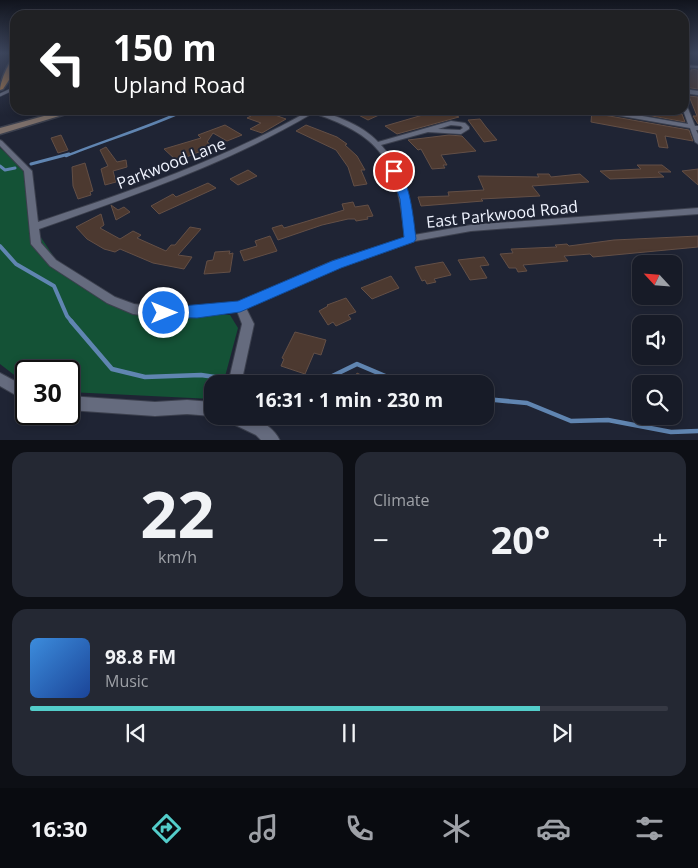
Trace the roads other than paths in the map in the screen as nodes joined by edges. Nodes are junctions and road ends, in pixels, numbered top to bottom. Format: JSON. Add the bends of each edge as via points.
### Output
{"nodes":[{"id":1,"x":9,"y":74,"type":"edge"},
{"id":2,"x":0,"y":87,"type":"edge"},
{"id":3,"x":57,"y":115,"type":"edge"},
{"id":4,"x":303,"y":115,"type":"edge"},
{"id":5,"x":322,"y":115,"type":"edge"},
{"id":6,"x":627,"y":115,"type":"edge"},
{"id":7,"x":689,"y":115,"type":"edge"},
{"id":8,"x":695,"y":127,"type":"edge"},
{"id":9,"x":430,"y":130,"type":"dead end"},
{"id":10,"x":0,"y":131,"type":"edge"},
{"id":11,"x":0,"y":142,"type":"edge"},
{"id":12,"x":698,"y":142,"type":"edge"},
{"id":13,"x":378,"y":144,"type":"junction"},
{"id":14,"x":698,"y":211,"type":"edge"},
{"id":15,"x":34,"y":227,"type":"junction"},
{"id":16,"x":410,"y":239,"type":"junction"},
{"id":17,"x":240,"y":306,"type":"junction"},
{"id":18,"x":236,"y":375,"type":"edge"},
{"id":19,"x":0,"y":379,"type":"edge"},
{"id":20,"x":15,"y":388,"type":"edge"},
{"id":21,"x":80,"y":404,"type":"edge"},
{"id":22,"x":204,"y":408,"type":"edge"},
{"id":23,"x":251,"y":425,"type":"edge"},
{"id":24,"x":273,"y":440,"type":"edge"}],
"edges":[{"from":1,"to":2,"type":"highway"},
{"from":3,"to":10,"type":"main road"},
{"from":4,"to":15,"type":"street","name":"Parkwood Lane","via":[[255,144],[222,159]]},
{"from":5,"to":13,"type":"street","via":[[351,125]]},
{"from":6,"to":8,"type":"street"},
{"from":7,"to":8,"type":"street"},
{"from":8,"to":12,"type":"street"},
{"from":9,"to":13,"type":"street"},
{"from":11,"to":15,"type":"street","name":"East Parkwood Road","via":[[28,171]]},
{"from":13,"to":16,"type":"street","via":[[390,158],[406,199]]},
{"from":14,"to":16,"type":"street","name":"East Parkwood Road","via":[[471,228]]},
{"from":15,"to":17,"type":"street","name":"East Parkwood Road","via":[[36,244],[53,262],[84,284],[133,309],[164,313]]},
{"from":16,"to":17,"type":"street","name":"East Parkwood Road","via":[[337,264]]},
{"from":17,"to":18,"type":"street","via":[[248,324]]},
{"from":19,"to":20,"type":"street"},
{"from":21,"to":22,"type":"street"},
{"from":23,"to":24,"type":"street"}]}
